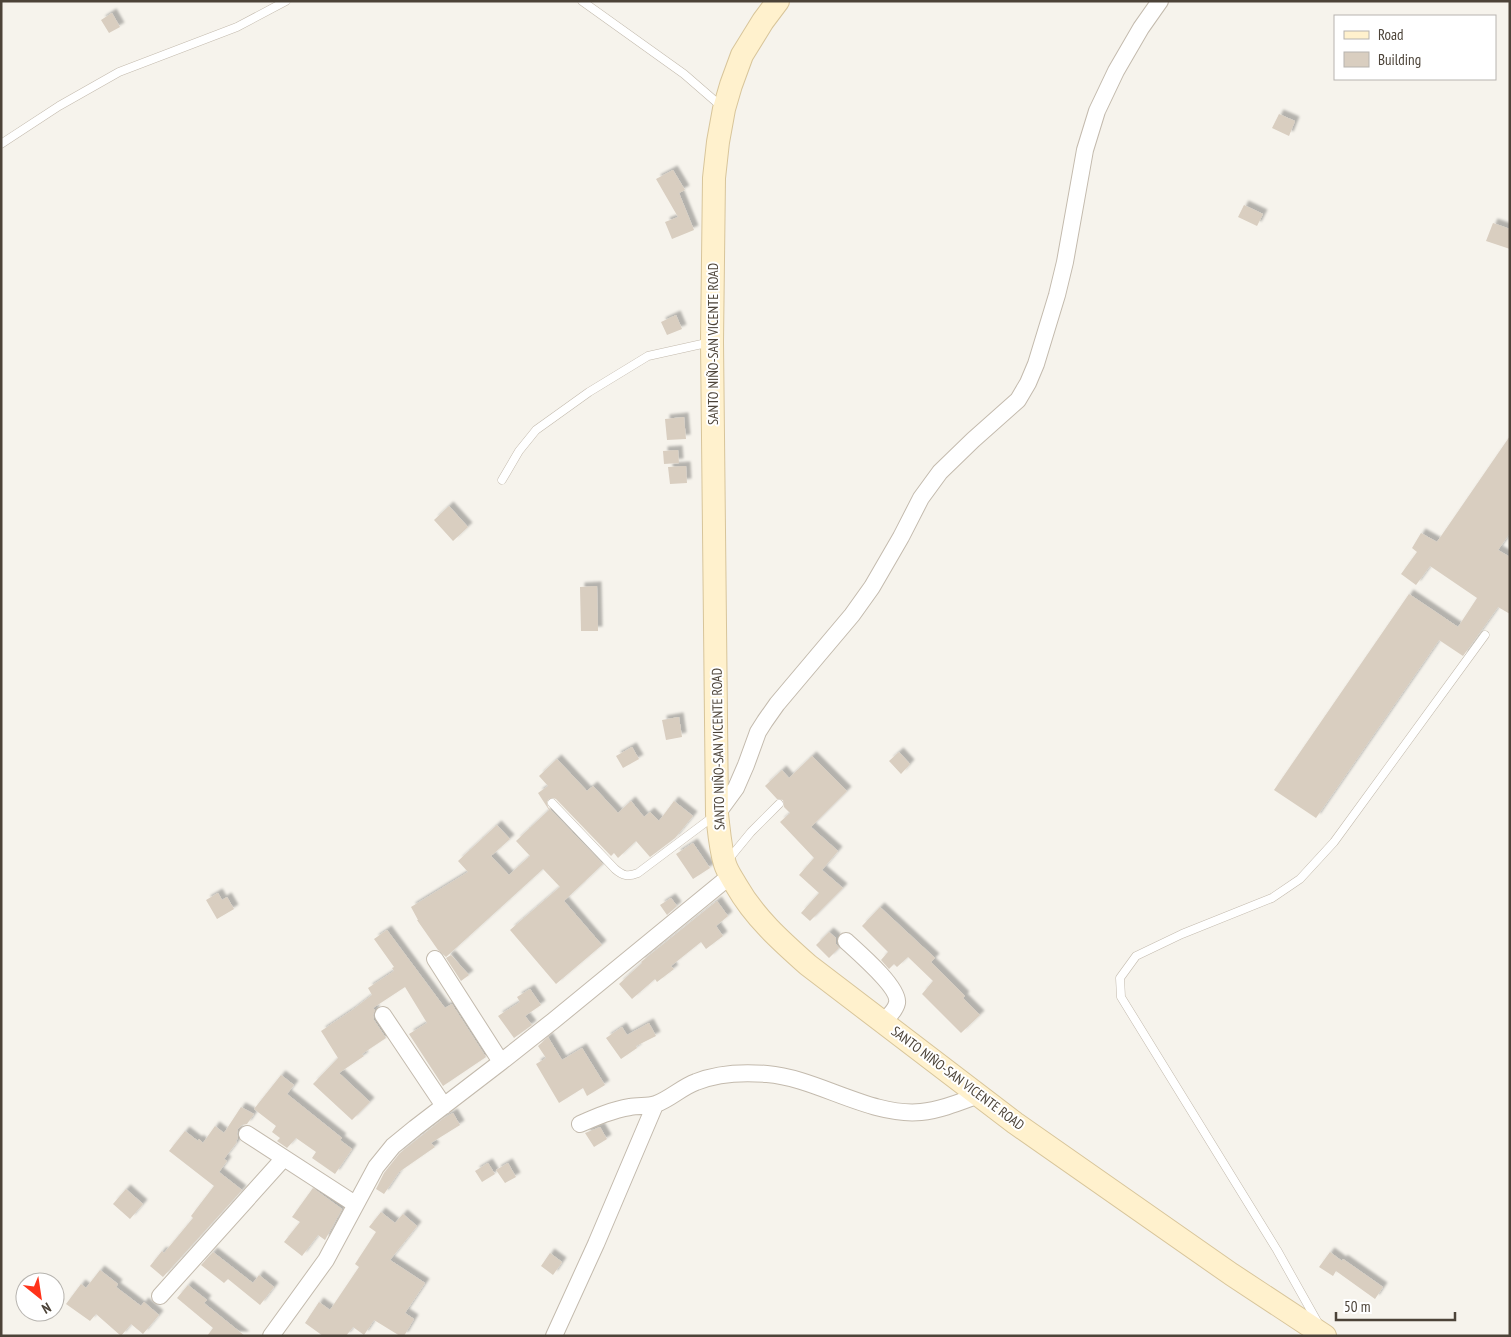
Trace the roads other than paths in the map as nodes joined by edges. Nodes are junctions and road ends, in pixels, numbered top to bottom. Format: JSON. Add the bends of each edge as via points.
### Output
{"nodes":[{"id":1,"x":286,"y":1,"type":"edge"},
{"id":2,"x":582,"y":1,"type":"edge"},
{"id":3,"x":778,"y":1,"type":"edge"},
{"id":4,"x":1160,"y":1,"type":"edge"},
{"id":5,"x":724,"y":109,"type":"junction"},
{"id":6,"x":1,"y":144,"type":"edge"},
{"id":7,"x":712,"y":342,"type":"junction"},
{"id":8,"x":502,"y":480,"type":"dead end"},
{"id":9,"x":1485,"y":635,"type":"dead end"},
{"id":10,"x":552,"y":803,"type":"dead end"},
{"id":11,"x":779,"y":804,"type":"dead end"},
{"id":12,"x":718,"y":814,"type":"junction"},
{"id":13,"x":728,"y":870,"type":"junction"},
{"id":14,"x":846,"y":940,"type":"dead end"},
{"id":15,"x":435,"y":959,"type":"dead end"},
{"id":16,"x":383,"y":1015,"type":"dead end"},
{"id":17,"x":883,"y":1022,"type":"junction"},
{"id":18,"x":502,"y":1062,"type":"junction"},
{"id":19,"x":979,"y":1095,"type":"junction"},
{"id":20,"x":655,"y":1105,"type":"junction"},
{"id":21,"x":444,"y":1106,"type":"junction"},
{"id":22,"x":580,"y":1124,"type":"dead end"},
{"id":23,"x":247,"y":1134,"type":"dead end"},
{"id":24,"x":284,"y":1158,"type":"junction"},
{"id":25,"x":355,"y":1204,"type":"junction"},
{"id":26,"x":160,"y":1296,"type":"dead end"},
{"id":27,"x":271,"y":1336,"type":"edge"},
{"id":28,"x":554,"y":1336,"type":"edge"},
{"id":29,"x":1325,"y":1336,"type":"edge"}],
"edges":[{"from":1,"to":6,"type":"lane","via":[[237,27],[120,72]]},
{"from":2,"to":5,"type":"lane","via":[[684,74]]},
{"from":3,"to":5,"type":"main road","name":"SANTO NIÑO-SAN VICENTE ROAD","via":[[742,55]]},
{"from":4,"to":12,"type":"street","via":[[1120,64],[1097,111],[1085,150],[1057,295],[1028,383],[1018,400],[940,472],[921,498],[872,587],[761,726],[736,788]]},
{"from":5,"to":7,"type":"main road","name":"SANTO NIÑO-SAN VICENTE ROAD","via":[[714,178]]},
{"from":7,"to":8,"type":"lane","via":[[648,356],[589,392],[536,430]]},
{"from":7,"to":12,"type":"main road","name":"SANTO NIÑO-SAN VICENTE ROAD"},
{"from":9,"to":29,"type":"lane","via":[[1334,842],[1300,878],[1272,898],[1136,956],[1120,978],[1121,997],[1272,1242]]},
{"from":10,"to":12,"type":"lane","via":[[614,870],[625,876],[638,872]]},
{"from":11,"to":13,"type":"lane","via":[[751,832]]},
{"from":12,"to":13,"type":"main road","name":"SANTO NIÑO-SAN VICENTE ROAD"},
{"from":13,"to":17,"type":"main road","name":"SANTO NIÑO-SAN VICENTE ROAD","via":[[755,914],[780,940]]},
{"from":13,"to":18,"type":"street"},
{"from":14,"to":17,"type":"street","via":[[897,995],[895,1010]]},
{"from":15,"to":18,"type":"street"},
{"from":16,"to":21,"type":"street"},
{"from":17,"to":19,"type":"main road","name":"SANTO NIÑO-SAN VICENTE ROAD"},
{"from":18,"to":21,"type":"street"},
{"from":19,"to":20,"type":"street","via":[[946,1107],[920,1112],[900,1111],[795,1080],[744,1073],[695,1082]]},
{"from":19,"to":29,"type":"main road","name":"SANTO NIÑO-SAN VICENTE ROAD","via":[[1215,1263]]},
{"from":20,"to":22,"type":"street","via":[[630,1106]]},
{"from":20,"to":28,"type":"street"},
{"from":21,"to":25,"type":"street","via":[[394,1146],[376,1167]]},
{"from":23,"to":24,"type":"street"},
{"from":24,"to":25,"type":"street"},
{"from":24,"to":26,"type":"street"},
{"from":25,"to":27,"type":"street","via":[[326,1260]]}]}
